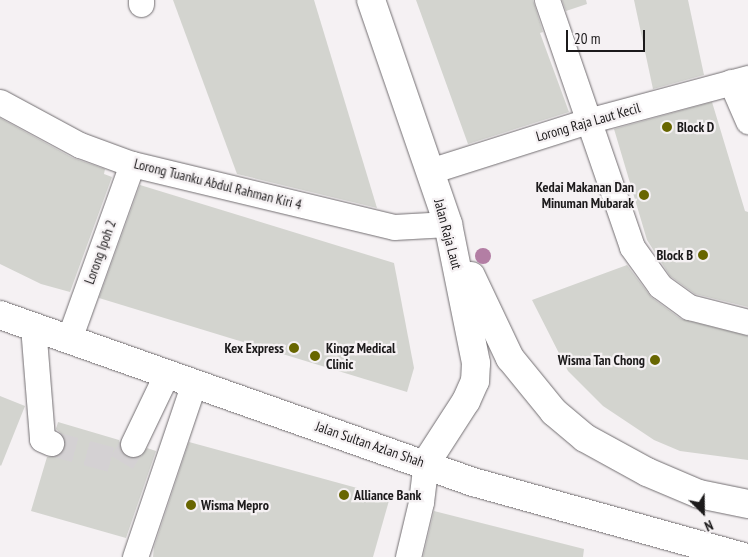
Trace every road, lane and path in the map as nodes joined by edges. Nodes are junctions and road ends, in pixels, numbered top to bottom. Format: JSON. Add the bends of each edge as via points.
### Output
{"nodes":[{"id":1,"x":371,"y":0,"type":"edge"},
{"id":2,"x":547,"y":0,"type":"edge"},
{"id":3,"x":739,"y":80,"type":"edge"},
{"id":4,"x":0,"y":102,"type":"edge"},
{"id":5,"x":591,"y":120,"type":"junction"},
{"id":6,"x":748,"y":122,"type":"edge"},
{"id":7,"x":132,"y":164,"type":"junction"},
{"id":8,"x":430,"y":171,"type":"junction"},
{"id":9,"x":448,"y":224,"type":"junction"},
{"id":10,"x":0,"y":315,"type":"edge"},
{"id":11,"x":748,"y":322,"type":"edge"},
{"id":12,"x":33,"y":326,"type":"junction"},
{"id":13,"x":69,"y":339,"type":"junction"},
{"id":14,"x":167,"y":373,"type":"junction"},
{"id":15,"x":194,"y":383,"type":"junction"},
{"id":16,"x":52,"y":443,"type":"tunnel mouth"},
{"id":17,"x":133,"y":444,"type":"tunnel mouth"},
{"id":18,"x":426,"y":463,"type":"junction"},
{"id":19,"x":748,"y":504,"type":"edge"},
{"id":20,"x":135,"y":557,"type":"edge"},
{"id":21,"x":408,"y":557,"type":"edge"},
{"id":22,"x":744,"y":557,"type":"edge"}],
"edges":[{"from":1,"to":8,"type":"main road","name":"Jalan Raja Laut"},
{"from":2,"to":5,"type":"street"},
{"from":3,"to":5,"type":"street","name":"Lorong Raja Laut Kecil"},
{"from":3,"to":6,"type":"street"},
{"from":4,"to":7,"type":"street","name":"Lorong Tuanku Abdul Rahman Kiri 4","via":[[80,145]]},
{"from":5,"to":8,"type":"street","name":"Lorong Raja Laut Kecil"},
{"from":5,"to":11,"type":"street","via":[[632,247],[660,286],[689,307]]},
{"from":7,"to":9,"type":"street","name":"Lorong Tuanku Abdul Rahman Kiri 4","via":[[394,227]]},
{"from":7,"to":13,"type":"street","name":"Lorong Ipoh 2"},
{"from":8,"to":9,"type":"main road","name":"Jalan Raja Laut"},
{"from":9,"to":18,"type":"main road","name":"Jalan Raja Laut","via":[[472,339],[475,381]]},
{"from":9,"to":19,"type":"main road","via":[[510,358],[554,412],[585,438],[647,472],[699,494]]},
{"from":10,"to":12,"type":"main road","name":"Jalan Sultan Azlan Shah"},
{"from":12,"to":13,"type":"main road","name":"Jalan Sultan Azlan Shah"},
{"from":12,"to":16,"type":"street","via":[[42,439]]},
{"from":13,"to":14,"type":"main road","name":"Jalan Sultan Azlan Shah"},
{"from":14,"to":15,"type":"main road","name":"Jalan Sultan Azlan Shah"},
{"from":14,"to":17,"type":"street"},
{"from":15,"to":18,"type":"main road","name":"Jalan Sultan Azlan Shah"},
{"from":15,"to":20,"type":"street"},
{"from":18,"to":21,"type":"street"},
{"from":18,"to":22,"type":"main road","name":"Jalan Sultan Azlan Shah","via":[[478,483]]}]}
